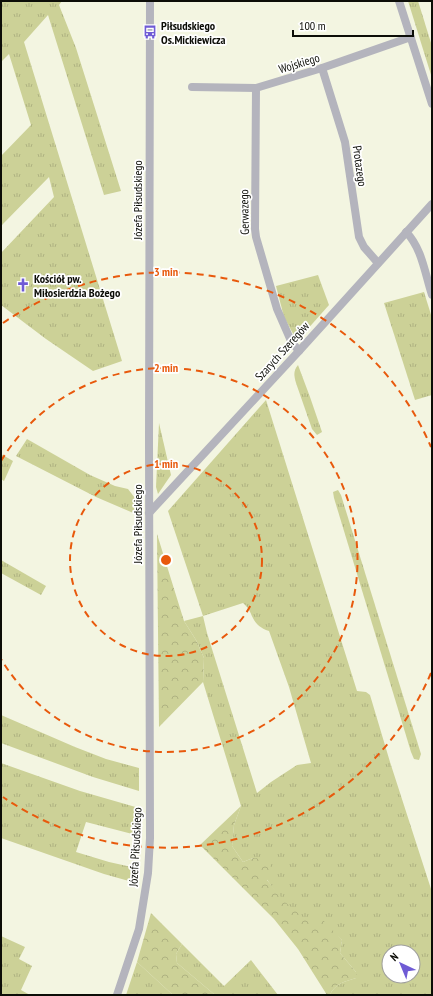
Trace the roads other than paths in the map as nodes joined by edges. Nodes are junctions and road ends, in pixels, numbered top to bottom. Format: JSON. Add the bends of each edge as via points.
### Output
{"nodes":[{"id":1,"x":151,"y":1,"type":"edge"},
{"id":2,"x":399,"y":1,"type":"edge"},
{"id":3,"x":410,"y":37,"type":"junction"},
{"id":4,"x":322,"y":68,"type":"junction"},
{"id":5,"x":192,"y":87,"type":"dead end"},
{"id":6,"x":256,"y":88,"type":"junction"},
{"id":7,"x":432,"y":104,"type":"edge"},
{"id":8,"x":432,"y":204,"type":"edge"},
{"id":9,"x":406,"y":232,"type":"junction"},
{"id":10,"x":378,"y":263,"type":"junction"},
{"id":11,"x":432,"y":295,"type":"edge"},
{"id":12,"x":299,"y":351,"type":"junction"},
{"id":13,"x":149,"y":513,"type":"junction"},
{"id":14,"x":117,"y":995,"type":"edge"}],
"edges":[{"from":1,"to":13,"type":"street","name":"Józefa Piłsudskiego"},
{"from":2,"to":3,"type":"street"},
{"from":3,"to":4,"type":"street","name":"Wojskiego"},
{"from":3,"to":7,"type":"street"},
{"from":4,"to":6,"type":"street","name":"Wojskiego"},
{"from":4,"to":10,"type":"street","name":"Protazego","via":[[345,142],[359,237]]},
{"from":5,"to":6,"type":"street","name":"Wojskiego"},
{"from":6,"to":12,"type":"street","name":"Gerwazego","via":[[256,237],[279,315],[291,341]]},
{"from":8,"to":9,"type":"street","name":"Szarych Szeregów"},
{"from":9,"to":10,"type":"street","name":"Szarych Szeregów"},
{"from":9,"to":11,"type":"street","via":[[418,250]]},
{"from":10,"to":12,"type":"street","name":"Szarych Szeregów"},
{"from":12,"to":13,"type":"street","name":"Szarych Szeregów"},
{"from":13,"to":14,"type":"street","name":"Józefa Piłsudskiego","via":[[148,873],[139,929]]}]}
